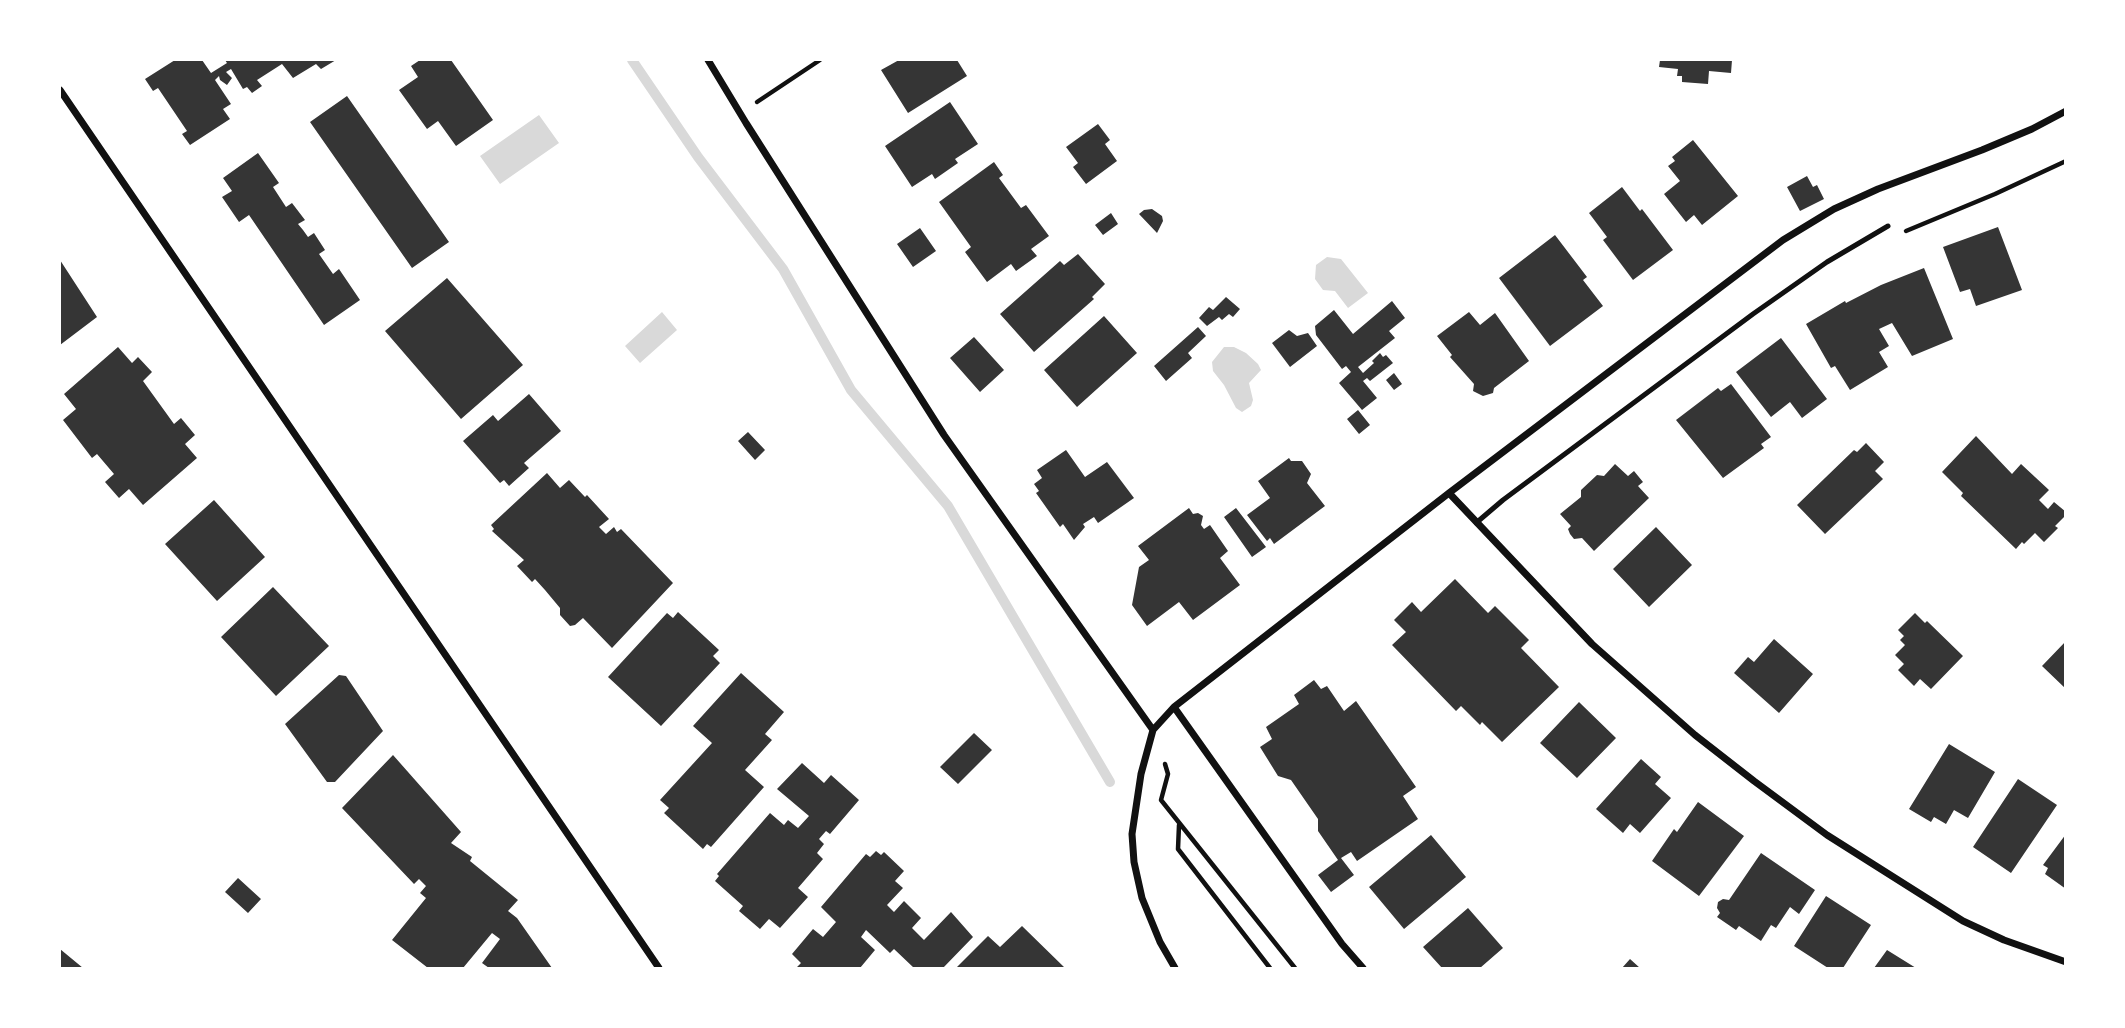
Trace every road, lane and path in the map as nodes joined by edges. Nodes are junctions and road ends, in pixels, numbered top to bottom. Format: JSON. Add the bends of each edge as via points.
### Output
{"nodes":[{"id":1,"x":708,"y":60,"type":"edge"},
{"id":2,"x":820,"y":60,"type":"edge"},
{"id":3,"x":60,"y":89,"type":"edge"},
{"id":4,"x":2066,"y":111,"type":"edge"},
{"id":5,"x":740,"y":113,"type":"junction"},
{"id":6,"x":2066,"y":161,"type":"edge"},
{"id":7,"x":1888,"y":226,"type":"joint"},
{"id":8,"x":1450,"y":493,"type":"junction"},
{"id":9,"x":1476,"y":523,"type":"junction"},
{"id":10,"x":1174,"y":707,"type":"junction"},
{"id":11,"x":1153,"y":730,"type":"junction"},
{"id":12,"x":1179,"y":825,"type":"junction"},
{"id":13,"x":2066,"y":962,"type":"edge"},
{"id":14,"x":659,"y":968,"type":"edge"},
{"id":15,"x":1175,"y":968,"type":"edge"},
{"id":16,"x":1270,"y":968,"type":"edge"},
{"id":17,"x":1295,"y":968,"type":"edge"},
{"id":18,"x":1363,"y":968,"type":"edge"}],
"edges":[{"from":1,"to":5,"type":"street"},
{"from":2,"to":5,"type":"path"},
{"from":3,"to":14,"type":"street"},
{"from":4,"to":8,"type":"street","via":[[1834,209],[1783,240]]},
{"from":5,"to":11,"type":"street","via":[[944,435]]},
{"from":6,"to":7,"type":"path","via":[[1894,236]]},
{"from":7,"to":9,"type":"lane","via":[[1753,314]]},
{"from":8,"to":9,"type":"street"},
{"from":8,"to":10,"type":"street"},
{"from":9,"to":13,"type":"street","via":[[1611,662],[1764,789],[1826,835],[1963,921]]},
{"from":10,"to":11,"type":"street"},
{"from":10,"to":18,"type":"street"},
{"from":11,"to":12,"type":"path","via":[[1168,774],[1161,800]]},
{"from":11,"to":15,"type":"street","via":[[1132,834],[1134,862],[1142,898]]},
{"from":12,"to":16,"type":"path","via":[[1178,849]]},
{"from":12,"to":17,"type":"path"}]}
